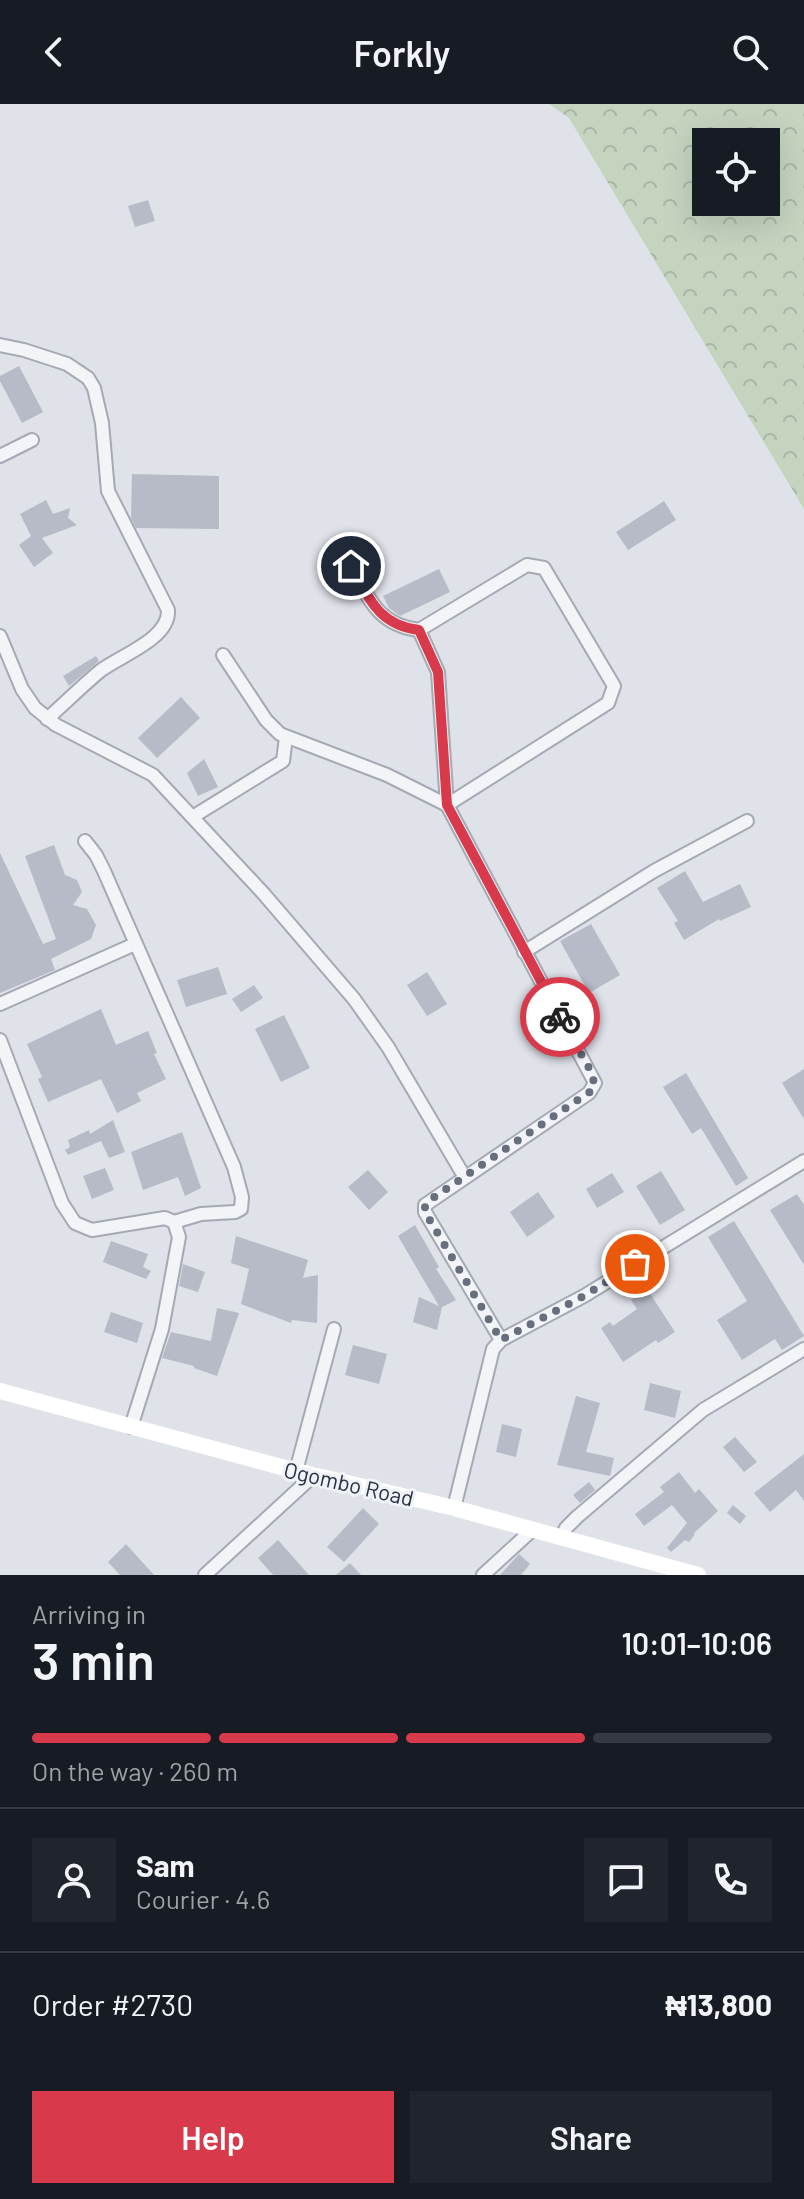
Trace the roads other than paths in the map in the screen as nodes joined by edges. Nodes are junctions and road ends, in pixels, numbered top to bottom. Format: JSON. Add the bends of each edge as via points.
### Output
{"nodes":[{"id":1,"x":0,"y":345,"type":"edge"},
{"id":2,"x":32,"y":440,"type":"dead end"},
{"id":3,"x":0,"y":456,"type":"edge"},
{"id":4,"x":351,"y":566,"type":"dead end"},
{"id":5,"x":419,"y":630,"type":"junction"},
{"id":6,"x":0,"y":636,"type":"edge"},
{"id":7,"x":223,"y":655,"type":"dead end"},
{"id":8,"x":47,"y":719,"type":"junction"},
{"id":9,"x":286,"y":737,"type":"junction"},
{"id":10,"x":447,"y":805,"type":"junction"},
{"id":11,"x":194,"y":816,"type":"junction"},
{"id":12,"x":747,"y":821,"type":"dead end"},
{"id":13,"x":85,"y":841,"type":"dead end"},
{"id":14,"x":135,"y":944,"type":"junction"},
{"id":15,"x":524,"y":952,"type":"junction"},
{"id":16,"x":0,"y":1004,"type":"edge"},
{"id":17,"x":0,"y":1040,"type":"edge"},
{"id":18,"x":804,"y":1161,"type":"edge"},
{"id":19,"x":464,"y":1176,"type":"junction"},
{"id":20,"x":174,"y":1222,"type":"junction"},
{"id":21,"x":334,"y":1329,"type":"dead end"},
{"id":22,"x":501,"y":1340,"type":"junction"},
{"id":23,"x":804,"y":1349,"type":"edge"},
{"id":24,"x":0,"y":1391,"type":"edge"},
{"id":25,"x":131,"y":1427,"type":"junction"},
{"id":26,"x":296,"y":1471,"type":"junction"},
{"id":27,"x":314,"y":1475,"type":"junction"},
{"id":28,"x":454,"y":1508,"type":"junction"},
{"id":29,"x":531,"y":1531,"type":"junction"},
{"id":30,"x":562,"y":1537,"type":"junction"},
{"id":31,"x":205,"y":1575,"type":"edge"},
{"id":32,"x":483,"y":1575,"type":"edge"},
{"id":33,"x":698,"y":1575,"type":"edge"}],
"edges":[{"from":1,"to":8,"type":"street","via":[[67,364],[88,378],[102,423],[108,491],[168,610],[163,628],[103,669]]},
{"from":2,"to":3,"type":"street"},
{"from":4,"to":5,"type":"street","via":[[385,619]]},
{"from":5,"to":10,"type":"street","via":[[438,672]]},
{"from":5,"to":10,"type":"street","via":[[527,565],[536,565],[544,568],[614,686],[608,703]]},
{"from":6,"to":8,"type":"street","via":[[22,689]]},
{"from":7,"to":9,"type":"street","via":[[266,720]]},
{"from":8,"to":11,"type":"street","via":[[153,775]]},
{"from":9,"to":10,"type":"street","via":[[387,775]]},
{"from":9,"to":11,"type":"street","via":[[283,761]]},
{"from":10,"to":15,"type":"street"},
{"from":11,"to":19,"type":"street","via":[[373,1024]]},
{"from":12,"to":15,"type":"street"},
{"from":13,"to":14,"type":"street"},
{"from":14,"to":16,"type":"street"},
{"from":14,"to":20,"type":"street","via":[[234,1167],[243,1203],[235,1212]]},
{"from":15,"to":19,"type":"street","via":[[593,1075],[594,1089]]},
{"from":17,"to":20,"type":"street","via":[[62,1203],[75,1223],[92,1230],[165,1218]]},
{"from":18,"to":22,"type":"street","via":[[584,1296]]},
{"from":19,"to":22,"type":"street","via":[[430,1200],[425,1212]]},
{"from":20,"to":25,"type":"street","via":[[179,1237],[162,1329]]},
{"from":21,"to":26,"type":"street"},
{"from":22,"to":28,"type":"street","via":[[493,1349]]},
{"from":23,"to":30,"type":"street","via":[[703,1410],[577,1517]]},
{"from":24,"to":25,"type":"main road","name":"Ogombo Road"},
{"from":25,"to":26,"type":"main road","name":"Ogombo Road"},
{"from":26,"to":27,"type":"main road","name":"Ogombo Road"},
{"from":27,"to":28,"type":"main road","name":"Ogombo Road"},
{"from":27,"to":31,"type":"street"},
{"from":28,"to":29,"type":"main road","name":"Ogombo Road"},
{"from":29,"to":30,"type":"main road","name":"Ogombo Road"},
{"from":29,"to":32,"type":"street"},
{"from":30,"to":33,"type":"main road","name":"Ogombo Road"}]}
